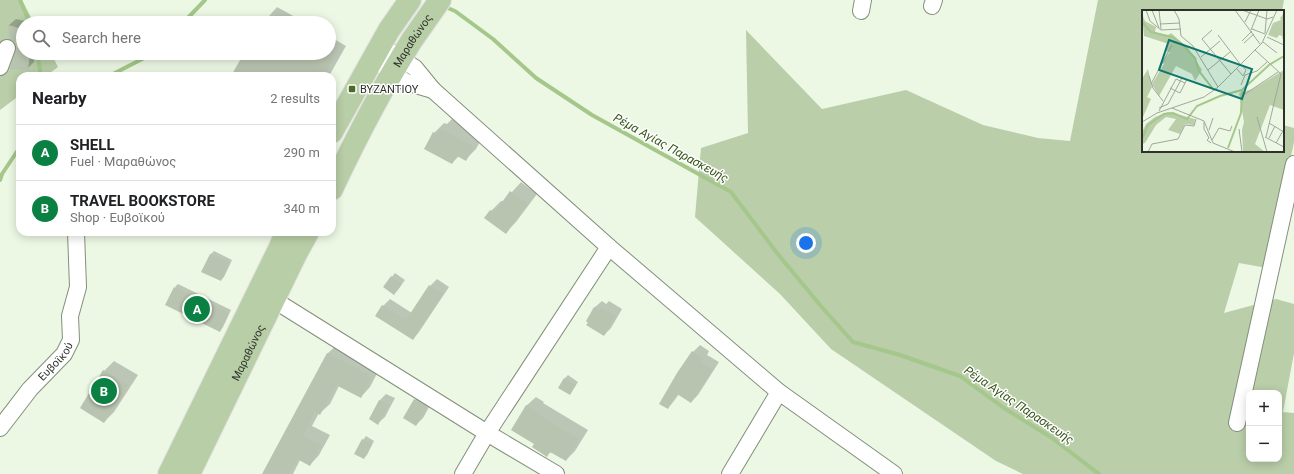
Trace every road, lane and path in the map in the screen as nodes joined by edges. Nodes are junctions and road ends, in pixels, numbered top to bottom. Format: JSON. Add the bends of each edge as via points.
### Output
{"nodes":[{"id":1,"x":440,"y":0,"type":"edge"},
{"id":2,"x":406,"y":6,"type":"edge"},
{"id":3,"x":7,"y":48,"type":"dead end"},
{"id":4,"x":376,"y":52,"type":"junction"},
{"id":5,"x":397,"y":66,"type":"junction"},
{"id":6,"x":0,"y":67,"type":"edge"},
{"id":7,"x":336,"y":125,"type":"edge"},
{"id":8,"x":1294,"y":164,"type":"edge"},
{"id":9,"x":336,"y":181,"type":"edge"},
{"id":10,"x":76,"y":236,"type":"edge"},
{"id":11,"x":284,"y":236,"type":"edge"},
{"id":12,"x":306,"y":236,"type":"edge"},
{"id":13,"x":609,"y":248,"type":"junction"},
{"id":14,"x":274,"y":300,"type":"junction"},
{"id":15,"x":779,"y":392,"type":"junction"},
{"id":16,"x":1237,"y":424,"type":"dead end"},
{"id":17,"x":0,"y":428,"type":"edge"},
{"id":18,"x":487,"y":433,"type":"junction"},
{"id":19,"x":169,"y":474,"type":"edge"},
{"id":20,"x":189,"y":474,"type":"edge"},
{"id":21,"x":463,"y":474,"type":"edge"},
{"id":22,"x":556,"y":474,"type":"edge"},
{"id":23,"x":730,"y":474,"type":"edge"},
{"id":24,"x":894,"y":474,"type":"edge"}],
"edges":[{"from":1,"to":5,"type":"main road","name":"Μαραθώνος"},
{"from":2,"to":4,"type":"main road"},
{"from":3,"to":6,"type":"street"},
{"from":4,"to":5,"type":"street"},
{"from":4,"to":7,"type":"main road"},
{"from":5,"to":9,"type":"main road","name":"Μαραθώνος"},
{"from":5,"to":13,"type":"street","via":[[415,68],[433,90]]},
{"from":8,"to":16,"type":"street"},
{"from":10,"to":17,"type":"street","name":"Ευβοϊκού","via":[[78,287],[70,316],[71,340],[64,354],[30,389]]},
{"from":11,"to":19,"type":"main road","name":"Μαραθώνος"},
{"from":12,"to":14,"type":"main road","name":"Μαραθώνος"},
{"from":13,"to":15,"type":"street"},
{"from":13,"to":18,"type":"street"},
{"from":14,"to":18,"type":"street"},
{"from":14,"to":20,"type":"main road","name":"Μαραθώνος"},
{"from":15,"to":23,"type":"street"},
{"from":15,"to":24,"type":"street"},
{"from":18,"to":21,"type":"street"},
{"from":18,"to":22,"type":"street"}]}
